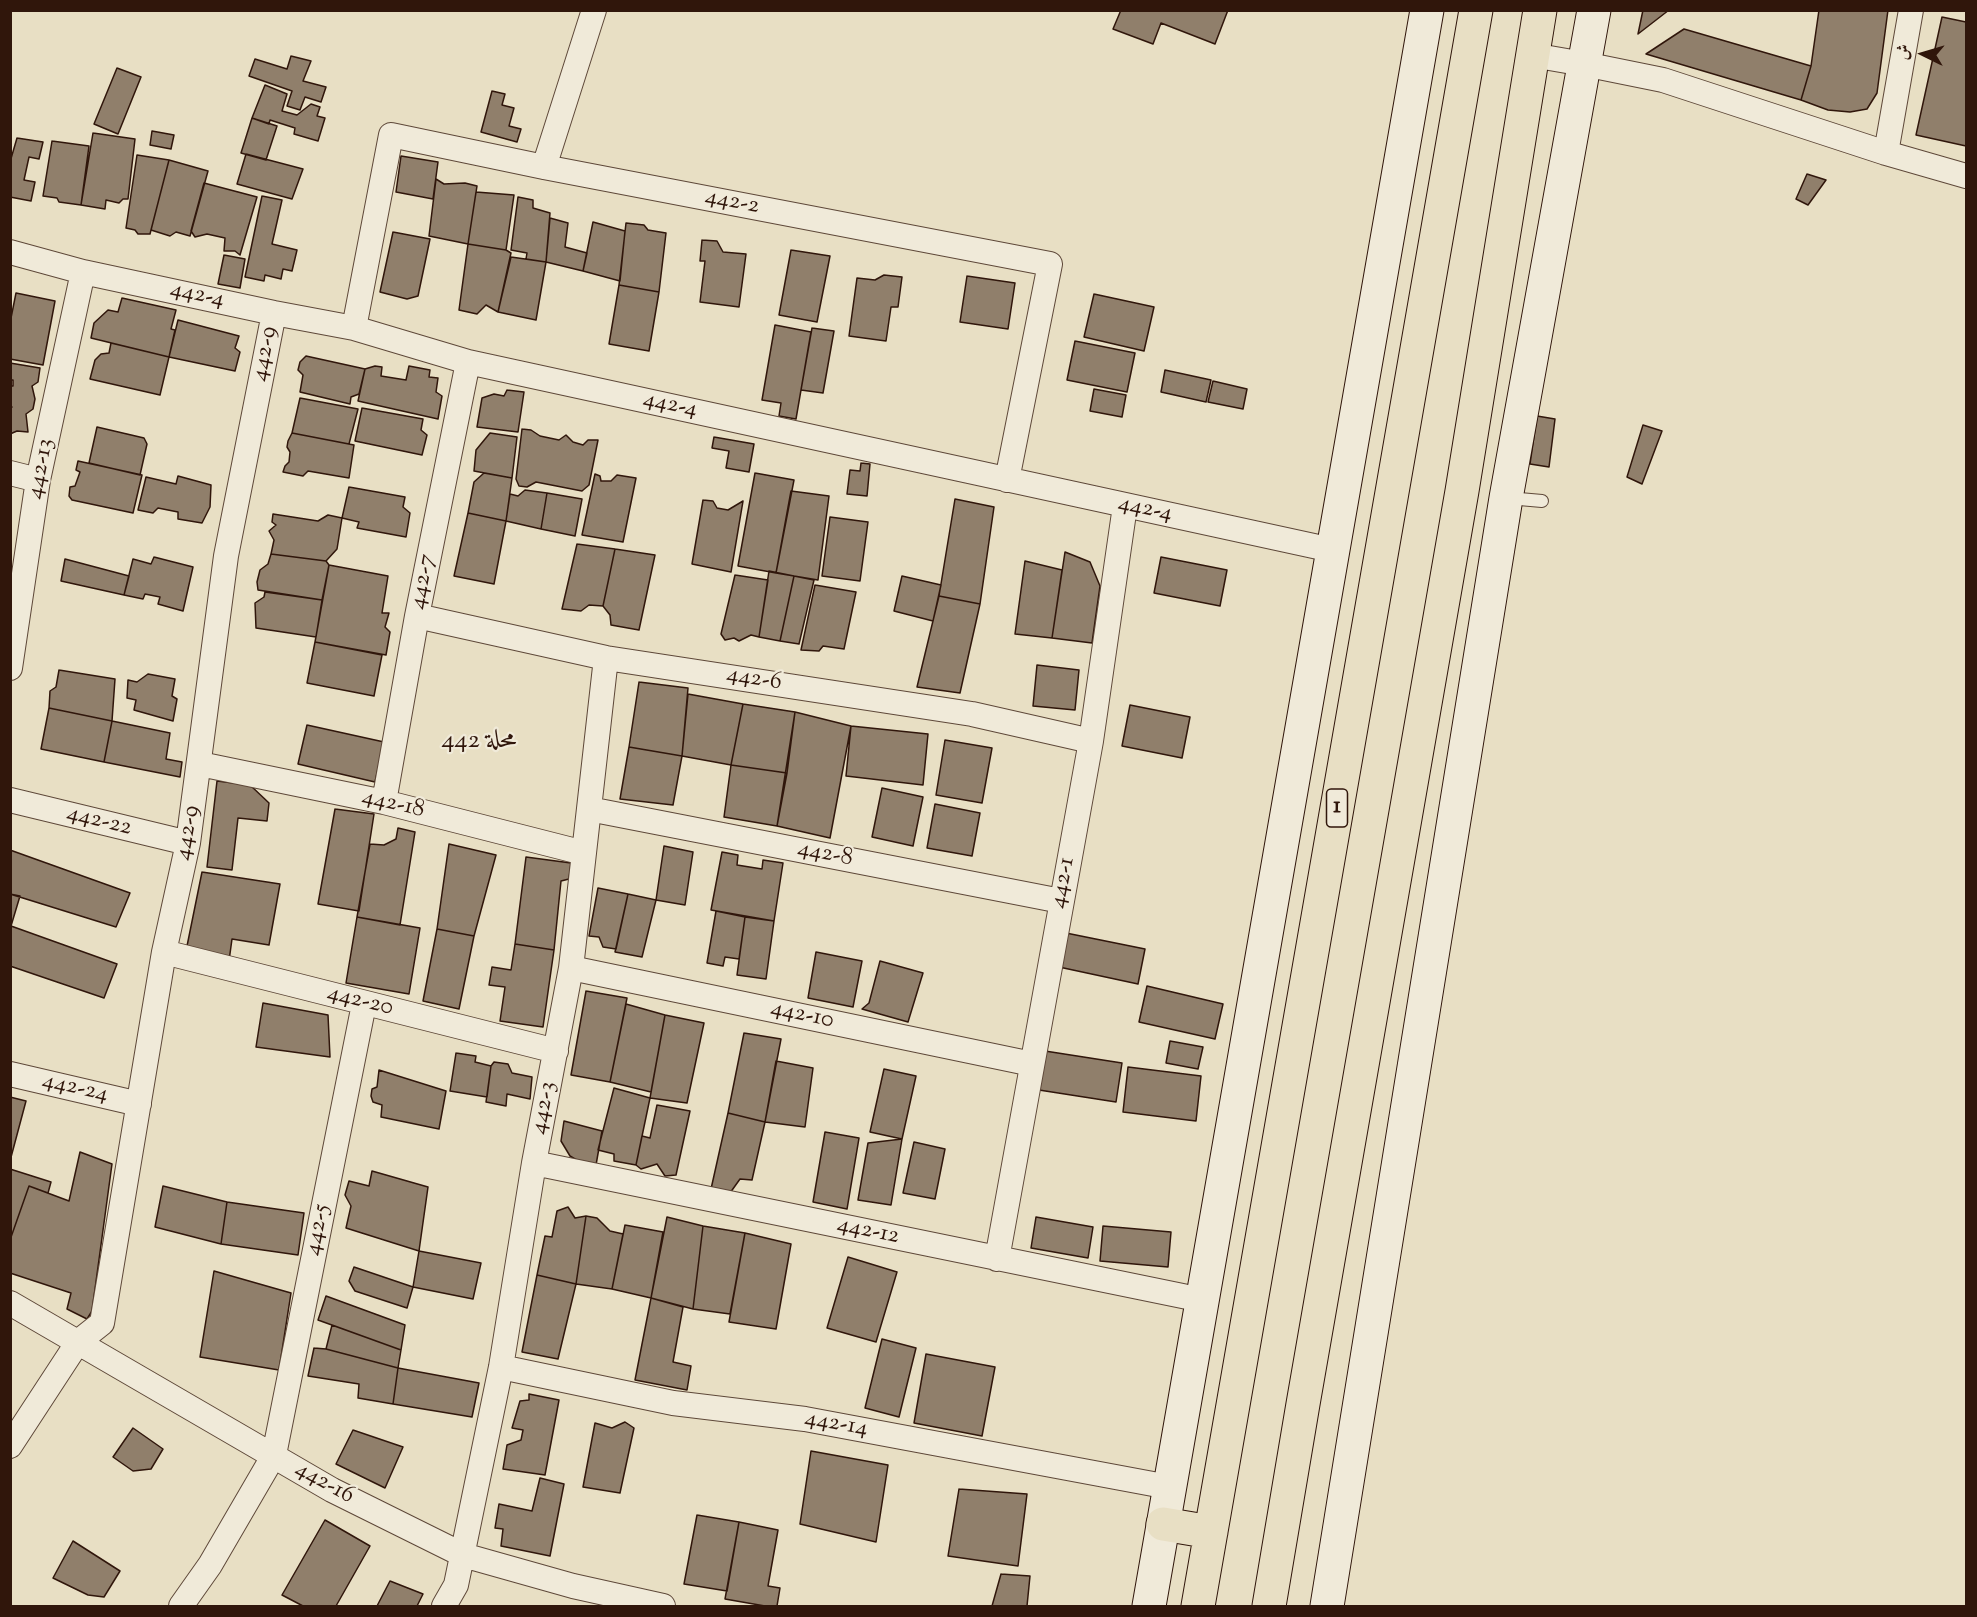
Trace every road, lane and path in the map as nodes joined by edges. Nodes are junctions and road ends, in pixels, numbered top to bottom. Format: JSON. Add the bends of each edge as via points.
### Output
{"nodes":[{"id":1,"x":594,"y":10,"type":"edge"},
{"id":2,"x":1427,"y":10,"type":"edge"},
{"id":3,"x":1476,"y":10,"type":"edge"},
{"id":4,"x":1540,"y":10,"type":"edge"},
{"id":5,"x":1593,"y":10,"type":"edge"},
{"id":6,"x":1911,"y":10,"type":"edge"},
{"id":7,"x":1532,"y":55,"type":"junction"},
{"id":8,"x":1584,"y":64,"type":"junction"},
{"id":9,"x":1886,"y":153,"type":"junction"},
{"id":10,"x":544,"y":167,"type":"junction"},
{"id":11,"x":1966,"y":176,"type":"edge"},
{"id":12,"x":10,"y":252,"type":"edge"},
{"id":13,"x":82,"y":272,"type":"junction"},
{"id":14,"x":274,"y":313,"type":"junction"},
{"id":15,"x":354,"y":328,"type":"junction"},
{"id":16,"x":468,"y":362,"type":"junction"},
{"id":17,"x":10,"y":473,"type":"edge"},
{"id":18,"x":38,"y":480,"type":"junction"},
{"id":19,"x":1007,"y":480,"type":"junction"},
{"id":20,"x":1506,"y":498,"type":"junction"},
{"id":21,"x":1542,"y":501,"type":"dead end"},
{"id":22,"x":1125,"y":506,"type":"junction"},
{"id":23,"x":1332,"y":550,"type":"junction"},
{"id":24,"x":417,"y":616,"type":"junction"},
{"id":25,"x":606,"y":658,"type":"junction"},
{"id":26,"x":10,"y":668,"type":"edge"},
{"id":27,"x":1091,"y":741,"type":"junction"},
{"id":28,"x":200,"y":764,"type":"junction"},
{"id":29,"x":10,"y":800,"type":"edge"},
{"id":30,"x":384,"y":802,"type":"junction"},
{"id":31,"x":589,"y":809,"type":"junction"},
{"id":32,"x":188,"y":843,"type":"junction"},
{"id":33,"x":584,"y":853,"type":"junction"},
{"id":34,"x":1061,"y":901,"type":"junction"},
{"id":35,"x":164,"y":952,"type":"junction"},
{"id":36,"x":571,"y":968,"type":"junction"},
{"id":37,"x":364,"y":1004,"type":"junction"},
{"id":38,"x":556,"y":1051,"type":"junction"},
{"id":39,"x":1032,"y":1064,"type":"junction"},
{"id":40,"x":10,"y":1074,"type":"edge"},
{"id":41,"x":139,"y":1104,"type":"junction"},
{"id":42,"x":534,"y":1163,"type":"junction"},
{"id":43,"x":997,"y":1258,"type":"junction"},
{"id":44,"x":1202,"y":1300,"type":"junction"},
{"id":45,"x":10,"y":1303,"type":"edge"},
{"id":46,"x":78,"y":1342,"type":"junction"},
{"id":47,"x":501,"y":1367,"type":"junction"},
{"id":48,"x":10,"y":1446,"type":"edge"},
{"id":49,"x":274,"y":1455,"type":"junction"},
{"id":50,"x":1169,"y":1487,"type":"junction"},
{"id":51,"x":1163,"y":1524,"type":"junction"},
{"id":52,"x":1211,"y":1532,"type":"junction"},
{"id":53,"x":463,"y":1555,"type":"junction"},
{"id":54,"x":182,"y":1606,"type":"edge"},
{"id":55,"x":444,"y":1606,"type":"edge"},
{"id":56,"x":663,"y":1606,"type":"edge"},
{"id":57,"x":1149,"y":1606,"type":"edge"},
{"id":58,"x":1198,"y":1606,"type":"edge"},
{"id":59,"x":1269,"y":1606,"type":"edge"},
{"id":60,"x":1327,"y":1606,"type":"edge"}],
"edges":[{"from":1,"to":10,"type":"street"},
{"from":2,"to":23,"type":"main road"},
{"from":3,"to":52,"type":"highway","number":"1"},
{"from":4,"to":7,"type":"highway"},
{"from":5,"to":8,"type":"main road"},
{"from":6,"to":9,"type":"street"},
{"from":7,"to":8,"type":"street"},
{"from":7,"to":59,"type":"highway","via":[[1462,491]]},
{"from":8,"to":9,"type":"street","via":[[1663,80]]},
{"from":8,"to":20,"type":"main road"},
{"from":9,"to":11,"type":"street"},
{"from":10,"to":15,"type":"street","name":"442-2","via":[[391,135]]},
{"from":10,"to":19,"type":"street","name":"442-2","via":[[1050,264]]},
{"from":12,"to":13,"type":"street","name":"442-4"},
{"from":13,"to":14,"type":"street","name":"442-4"},
{"from":13,"to":18,"type":"street","name":"442-13"},
{"from":14,"to":15,"type":"street","name":"442-4"},
{"from":14,"to":28,"type":"street","name":"442-9","via":[[226,556]]},
{"from":15,"to":16,"type":"street","name":"442-4"},
{"from":16,"to":19,"type":"street","name":"442-4"},
{"from":16,"to":24,"type":"street","name":"442-7"},
{"from":17,"to":18,"type":"street"},
{"from":18,"to":26,"type":"street","name":"442-13"},
{"from":19,"to":22,"type":"street","name":"442-4"},
{"from":20,"to":21,"type":"lane"},
{"from":20,"to":60,"type":"main road"},
{"from":22,"to":23,"type":"street","name":"442-4"},
{"from":22,"to":27,"type":"street","name":"442-1"},
{"from":23,"to":44,"type":"main road"},
{"from":24,"to":25,"type":"street","name":"442-6"},
{"from":24,"to":30,"type":"street","name":"442-7"},
{"from":25,"to":27,"type":"street","name":"442-6","via":[[972,714]]},
{"from":25,"to":31,"type":"street","name":"442-3"},
{"from":27,"to":34,"type":"street","name":"442-1"},
{"from":28,"to":30,"type":"street","name":"442-18"},
{"from":28,"to":32,"type":"street","name":"442-9"},
{"from":29,"to":32,"type":"street","name":"442-22"},
{"from":30,"to":33,"type":"street","name":"442-18"},
{"from":31,"to":33,"type":"street","name":"442-3"},
{"from":31,"to":34,"type":"street","name":"442-8"},
{"from":32,"to":35,"type":"street","name":"442-9"},
{"from":33,"to":36,"type":"street","name":"442-3"},
{"from":34,"to":39,"type":"street","name":"442-1"},
{"from":35,"to":37,"type":"street","name":"442-20"},
{"from":35,"to":41,"type":"street","name":"442-9"},
{"from":36,"to":38,"type":"street","name":"442-3"},
{"from":36,"to":39,"type":"street","name":"442-10"},
{"from":37,"to":38,"type":"street","name":"442-20"},
{"from":37,"to":49,"type":"street","name":"442-5"},
{"from":38,"to":42,"type":"street","name":"442-3"},
{"from":39,"to":43,"type":"street","name":"442-1"},
{"from":40,"to":41,"type":"street","name":"442-24"},
{"from":41,"to":46,"type":"street","name":"442-9","via":[[102,1323]]},
{"from":42,"to":43,"type":"street","name":"442-12"},
{"from":42,"to":47,"type":"street","name":"442-3"},
{"from":43,"to":44,"type":"street","name":"442-12"},
{"from":44,"to":50,"type":"main road"},
{"from":45,"to":46,"type":"street","name":"442-16"},
{"from":46,"to":48,"type":"street","name":"442-9"},
{"from":46,"to":49,"type":"street","name":"442-16"},
{"from":47,"to":50,"type":"street","name":"442-14","via":[[673,1403],[805,1419]]},
{"from":47,"to":53,"type":"street","name":"442-3"},
{"from":49,"to":53,"type":"street","name":"442-16","via":[[332,1490]]},
{"from":49,"to":54,"type":"street","name":"442-5"},
{"from":50,"to":51,"type":"main road"},
{"from":51,"to":52,"type":"highway"},
{"from":51,"to":57,"type":"main road"},
{"from":52,"to":58,"type":"highway","number":"1"},
{"from":53,"to":55,"type":"street","name":"442-3","via":[[456,1585]]},
{"from":53,"to":56,"type":"street","name":"442-16"}]}
